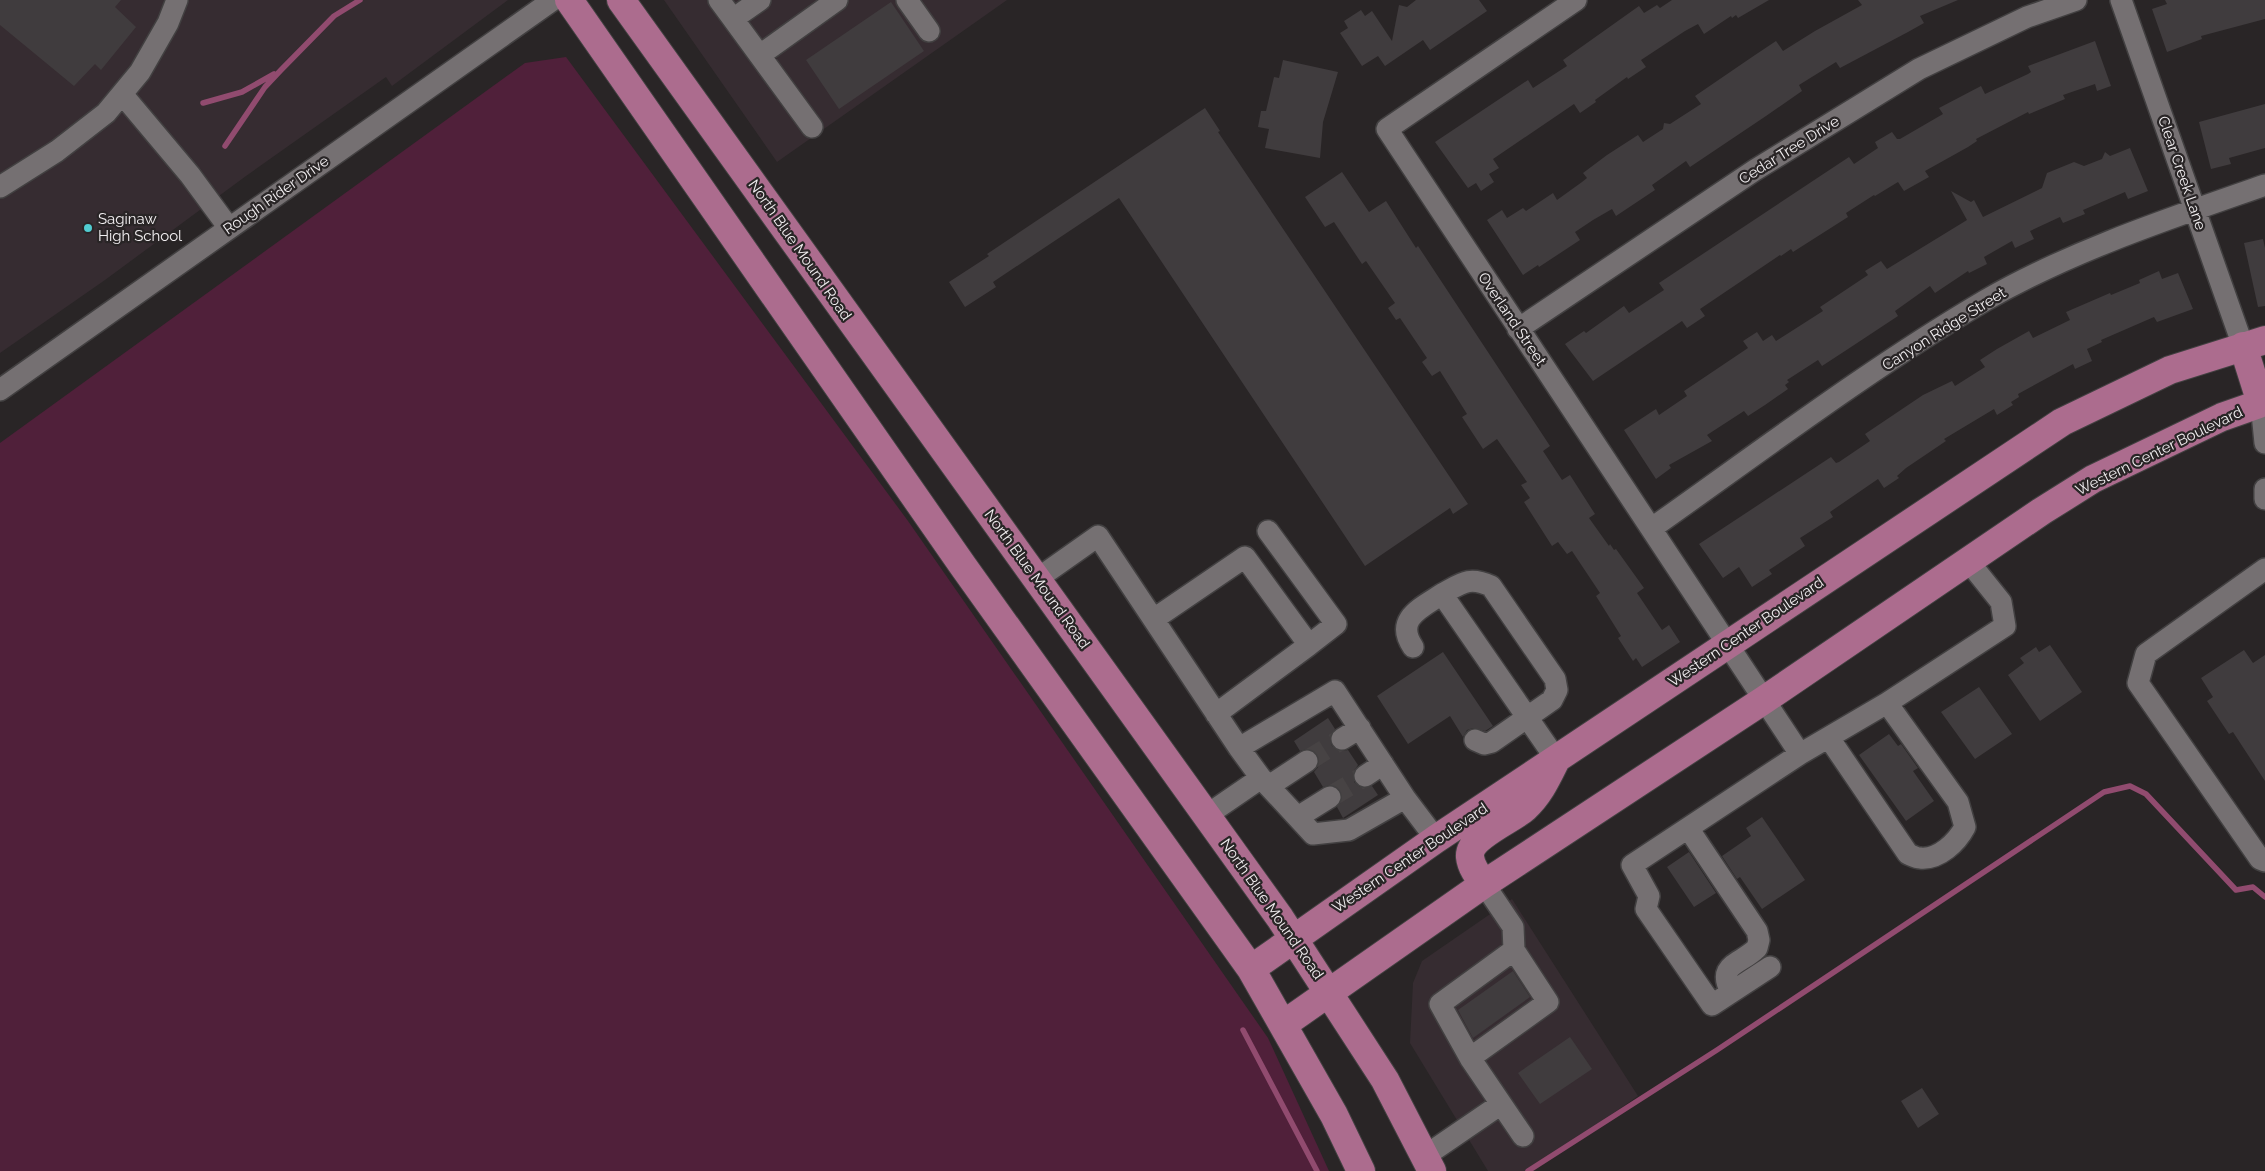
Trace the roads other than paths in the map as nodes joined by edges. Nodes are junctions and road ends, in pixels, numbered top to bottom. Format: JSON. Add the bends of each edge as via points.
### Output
{"nodes":[{"id":1,"x":177,"y":0,"type":"edge"},
{"id":2,"x":553,"y":0,"type":"edge"},
{"id":3,"x":569,"y":0,"type":"edge"},
{"id":4,"x":621,"y":0,"type":"edge"},
{"id":5,"x":719,"y":0,"type":"edge"},
{"id":6,"x":760,"y":0,"type":"edge"},
{"id":7,"x":837,"y":0,"type":"edge"},
{"id":8,"x":907,"y":0,"type":"edge"},
{"id":9,"x":1576,"y":0,"type":"edge"},
{"id":10,"x":2076,"y":0,"type":"edge"},
{"id":11,"x":2121,"y":0,"type":"edge"},
{"id":12,"x":733,"y":19,"type":"junction"},
{"id":13,"x":929,"y":31,"type":"dead end"},
{"id":14,"x":760,"y":55,"type":"junction"},
{"id":15,"x":122,"y":94,"type":"junction"},
{"id":16,"x":812,"y":127,"type":"dead end"},
{"id":17,"x":2265,"y":185,"type":"edge"},
{"id":18,"x":0,"y":187,"type":"edge"},
{"id":19,"x":2194,"y":209,"type":"junction"},
{"id":20,"x":229,"y":228,"type":"junction"},
{"id":21,"x":1518,"y":329,"type":"junction"},
{"id":22,"x":2254,"y":343,"type":"edge"},
{"id":23,"x":0,"y":390,"type":"edge"},
{"id":24,"x":2263,"y":403,"type":"edge"},
{"id":25,"x":2265,"y":443,"type":"edge"},
{"id":26,"x":2265,"y":489,"type":"edge"},
{"id":27,"x":2265,"y":499,"type":"edge"},
{"id":28,"x":1652,"y":528,"type":"junction"},
{"id":29,"x":1268,"y":531,"type":"dead end"},
{"id":30,"x":1969,"y":562,"type":"junction"},
{"id":31,"x":2265,"y":569,"type":"edge"},
{"id":32,"x":1037,"y":579,"type":"junction"},
{"id":33,"x":1442,"y":594,"type":"junction"},
{"id":34,"x":1154,"y":619,"type":"junction"},
{"id":35,"x":1727,"y":644,"type":"junction"},
{"id":36,"x":1309,"y":645,"type":"junction"},
{"id":37,"x":1413,"y":647,"type":"dead end"},
{"id":38,"x":1764,"y":700,"type":"junction"},
{"id":39,"x":1887,"y":703,"type":"junction"},
{"id":40,"x":1216,"y":714,"type":"junction"},
{"id":41,"x":1528,"y":717,"type":"junction"},
{"id":42,"x":1360,"y":728,"type":"junction"},
{"id":43,"x":1829,"y":738,"type":"junction"},
{"id":44,"x":1342,"y":739,"type":"tunnel mouth"},
{"id":45,"x":1475,"y":740,"type":"dead end"},
{"id":46,"x":1239,"y":748,"type":"junction"},
{"id":47,"x":1800,"y":754,"type":"junction"},
{"id":48,"x":1556,"y":759,"type":"junction"},
{"id":49,"x":1306,"y":761,"type":"tunnel mouth"},
{"id":50,"x":1384,"y":764,"type":"junction"},
{"id":51,"x":1365,"y":776,"type":"tunnel mouth"},
{"id":52,"x":1265,"y":782,"type":"junction"},
{"id":53,"x":1330,"y":797,"type":"tunnel mouth"},
{"id":54,"x":1405,"y":798,"type":"junction"},
{"id":55,"x":1207,"y":816,"type":"junction"},
{"id":56,"x":1298,"y":818,"type":"junction"},
{"id":57,"x":1688,"y":828,"type":"junction"},
{"id":58,"x":1436,"y":839,"type":"junction"},
{"id":59,"x":2265,"y":861,"type":"edge"},
{"id":60,"x":1484,"y":884,"type":"junction"},
{"id":61,"x":1294,"y":939,"type":"junction"},
{"id":62,"x":1514,"y":950,"type":"junction"},
{"id":63,"x":1770,"y":967,"type":"dead end"},
{"id":64,"x":1251,"y":969,"type":"junction"},
{"id":65,"x":1329,"y":992,"type":"junction"},
{"id":66,"x":1731,"y":992,"type":"junction"},
{"id":67,"x":1284,"y":1024,"type":"junction"},
{"id":68,"x":1470,"y":1058,"type":"junction"},
{"id":69,"x":1501,"y":1104,"type":"junction"},
{"id":70,"x":1523,"y":1136,"type":"dead end"},
{"id":71,"x":1428,"y":1163,"type":"edge"},
{"id":72,"x":1361,"y":1171,"type":"edge"}],
"edges":[{"from":1,"to":15,"type":"street","via":[[154,50]]},
{"from":2,"to":20,"type":"street","name":"Rough Rider Drive"},
{"from":3,"to":64,"type":"main road","via":[[963,566]]},
{"from":4,"to":32,"type":"main road","name":"North Blue Mound Road"},
{"from":5,"to":12,"type":"street"},
{"from":6,"to":12,"type":"street"},
{"from":7,"to":14,"type":"street"},
{"from":8,"to":13,"type":"street"},
{"from":9,"to":21,"type":"street","name":"Overland Street","via":[[1387,129]]},
{"from":10,"to":21,"type":"street","name":"Cedar Tree Drive","via":[[2027,17],[1919,68],[1755,170]]},
{"from":11,"to":19,"type":"street","name":"Clear Creek Lane"},
{"from":12,"to":14,"type":"street"},
{"from":14,"to":16,"type":"street"},
{"from":15,"to":18,"type":"street","via":[[88,128]]},
{"from":15,"to":20,"type":"street","via":[[190,174]]},
{"from":17,"to":19,"type":"street","name":"Canyon Ridge Street"},
{"from":19,"to":22,"type":"street","name":"Clear Creek Lane"},
{"from":19,"to":28,"type":"street","name":"Canyon Ridge Street","via":[[2068,260],[1987,300],[1890,361]]},
{"from":20,"to":23,"type":"street","name":"Rough Rider Drive"},
{"from":21,"to":28,"type":"street","name":"Overland Street"},
{"from":22,"to":24,"type":"main road"},
{"from":22,"to":35,"type":"main road","name":"Western Center Boulevard","via":[[2170,370],[2062,422]]},
{"from":24,"to":25,"type":"street"},
{"from":24,"to":30,"type":"main road","name":"Western Center Boulevard","via":[[2222,417],[2093,479]]},
{"from":26,"to":27,"type":"street"},
{"from":28,"to":35,"type":"street","name":"Overland Street"},
{"from":29,"to":36,"type":"street","via":[[1336,624]]},
{"from":30,"to":38,"type":"main road","name":"Western Center Boulevard"},
{"from":30,"to":39,"type":"street","via":[[2001,602],[2005,626]]},
{"from":31,"to":59,"type":"street","via":[[2146,654],[2138,683],[2260,859]]},
{"from":32,"to":34,"type":"street","via":[[1098,536]]},
{"from":32,"to":55,"type":"main road","name":"North Blue Mound Road"},
{"from":33,"to":37,"type":"street","via":[[1413,613],[1408,620],[1405,630]]},
{"from":33,"to":41,"type":"street"},
{"from":33,"to":41,"type":"street","via":[[1468,580],[1491,586],[1555,680],[1557,690],[1552,700]]},
{"from":34,"to":36,"type":"street","via":[[1245,558]]},
{"from":34,"to":40,"type":"street"},
{"from":35,"to":38,"type":"street","name":"Overland Street"},
{"from":35,"to":48,"type":"main road","name":"Western Center Boulevard"},
{"from":36,"to":40,"type":"street"},
{"from":38,"to":47,"type":"street","name":"Overland Street"},
{"from":38,"to":60,"type":"main road","name":"Western Center Boulevard"},
{"from":39,"to":43,"type":"street"},
{"from":39,"to":43,"type":"street","via":[[1958,802],[1965,827],[1949,848],[1920,858],[1908,854]]},
{"from":40,"to":46,"type":"street"},
{"from":41,"to":45,"type":"street","via":[[1492,742],[1484,744]]},
{"from":41,"to":48,"type":"street"},
{"from":42,"to":44,"type":"street"},
{"from":42,"to":46,"type":"street","via":[[1335,691]]},
{"from":42,"to":50,"type":"street"},
{"from":43,"to":47,"type":"street"},
{"from":46,"to":52,"type":"street"},
{"from":47,"to":57,"type":"street"},
{"from":48,"to":58,"type":"main road","name":"Western Center Boulevard"},
{"from":48,"to":60,"type":"main road","via":[[1538,795],[1523,810],[1484,835],[1471,849],[1472,867]]},
{"from":49,"to":52,"type":"street"},
{"from":50,"to":51,"type":"street"},
{"from":50,"to":54,"type":"street"},
{"from":52,"to":55,"type":"street"},
{"from":52,"to":56,"type":"street"},
{"from":53,"to":56,"type":"street"},
{"from":54,"to":56,"type":"street","via":[[1349,830],[1313,834]]},
{"from":54,"to":58,"type":"street"},
{"from":55,"to":61,"type":"main road","name":"North Blue Mound Road"},
{"from":57,"to":66,"type":"street","via":[[1757,931],[1759,940],[1756,948],[1726,973],[1725,981]]},
{"from":57,"to":66,"type":"street","via":[[1632,865],[1649,896],[1646,910],[1712,1005]]},
{"from":58,"to":61,"type":"main road","name":"Western Center Boulevard"},
{"from":60,"to":62,"type":"street","via":[[1513,927]]},
{"from":60,"to":65,"type":"main road","name":"Western Center Boulevard"},
{"from":61,"to":64,"type":"main road","name":"Western Center Boulevard"},
{"from":61,"to":65,"type":"main road","name":"North Blue Mound Road"},
{"from":62,"to":68,"type":"street","via":[[1440,1004]]},
{"from":62,"to":68,"type":"street","via":[[1548,1002]]},
{"from":63,"to":66,"type":"street"},
{"from":64,"to":67,"type":"main road"},
{"from":65,"to":67,"type":"main road","name":"Western Center Boulevard"},
{"from":65,"to":71,"type":"main road","name":"North Blue Mound Road","via":[[1384,1080]]},
{"from":67,"to":72,"type":"main road"},
{"from":68,"to":69,"type":"street"},
{"from":69,"to":70,"type":"street"},
{"from":69,"to":71,"type":"street"}]}
